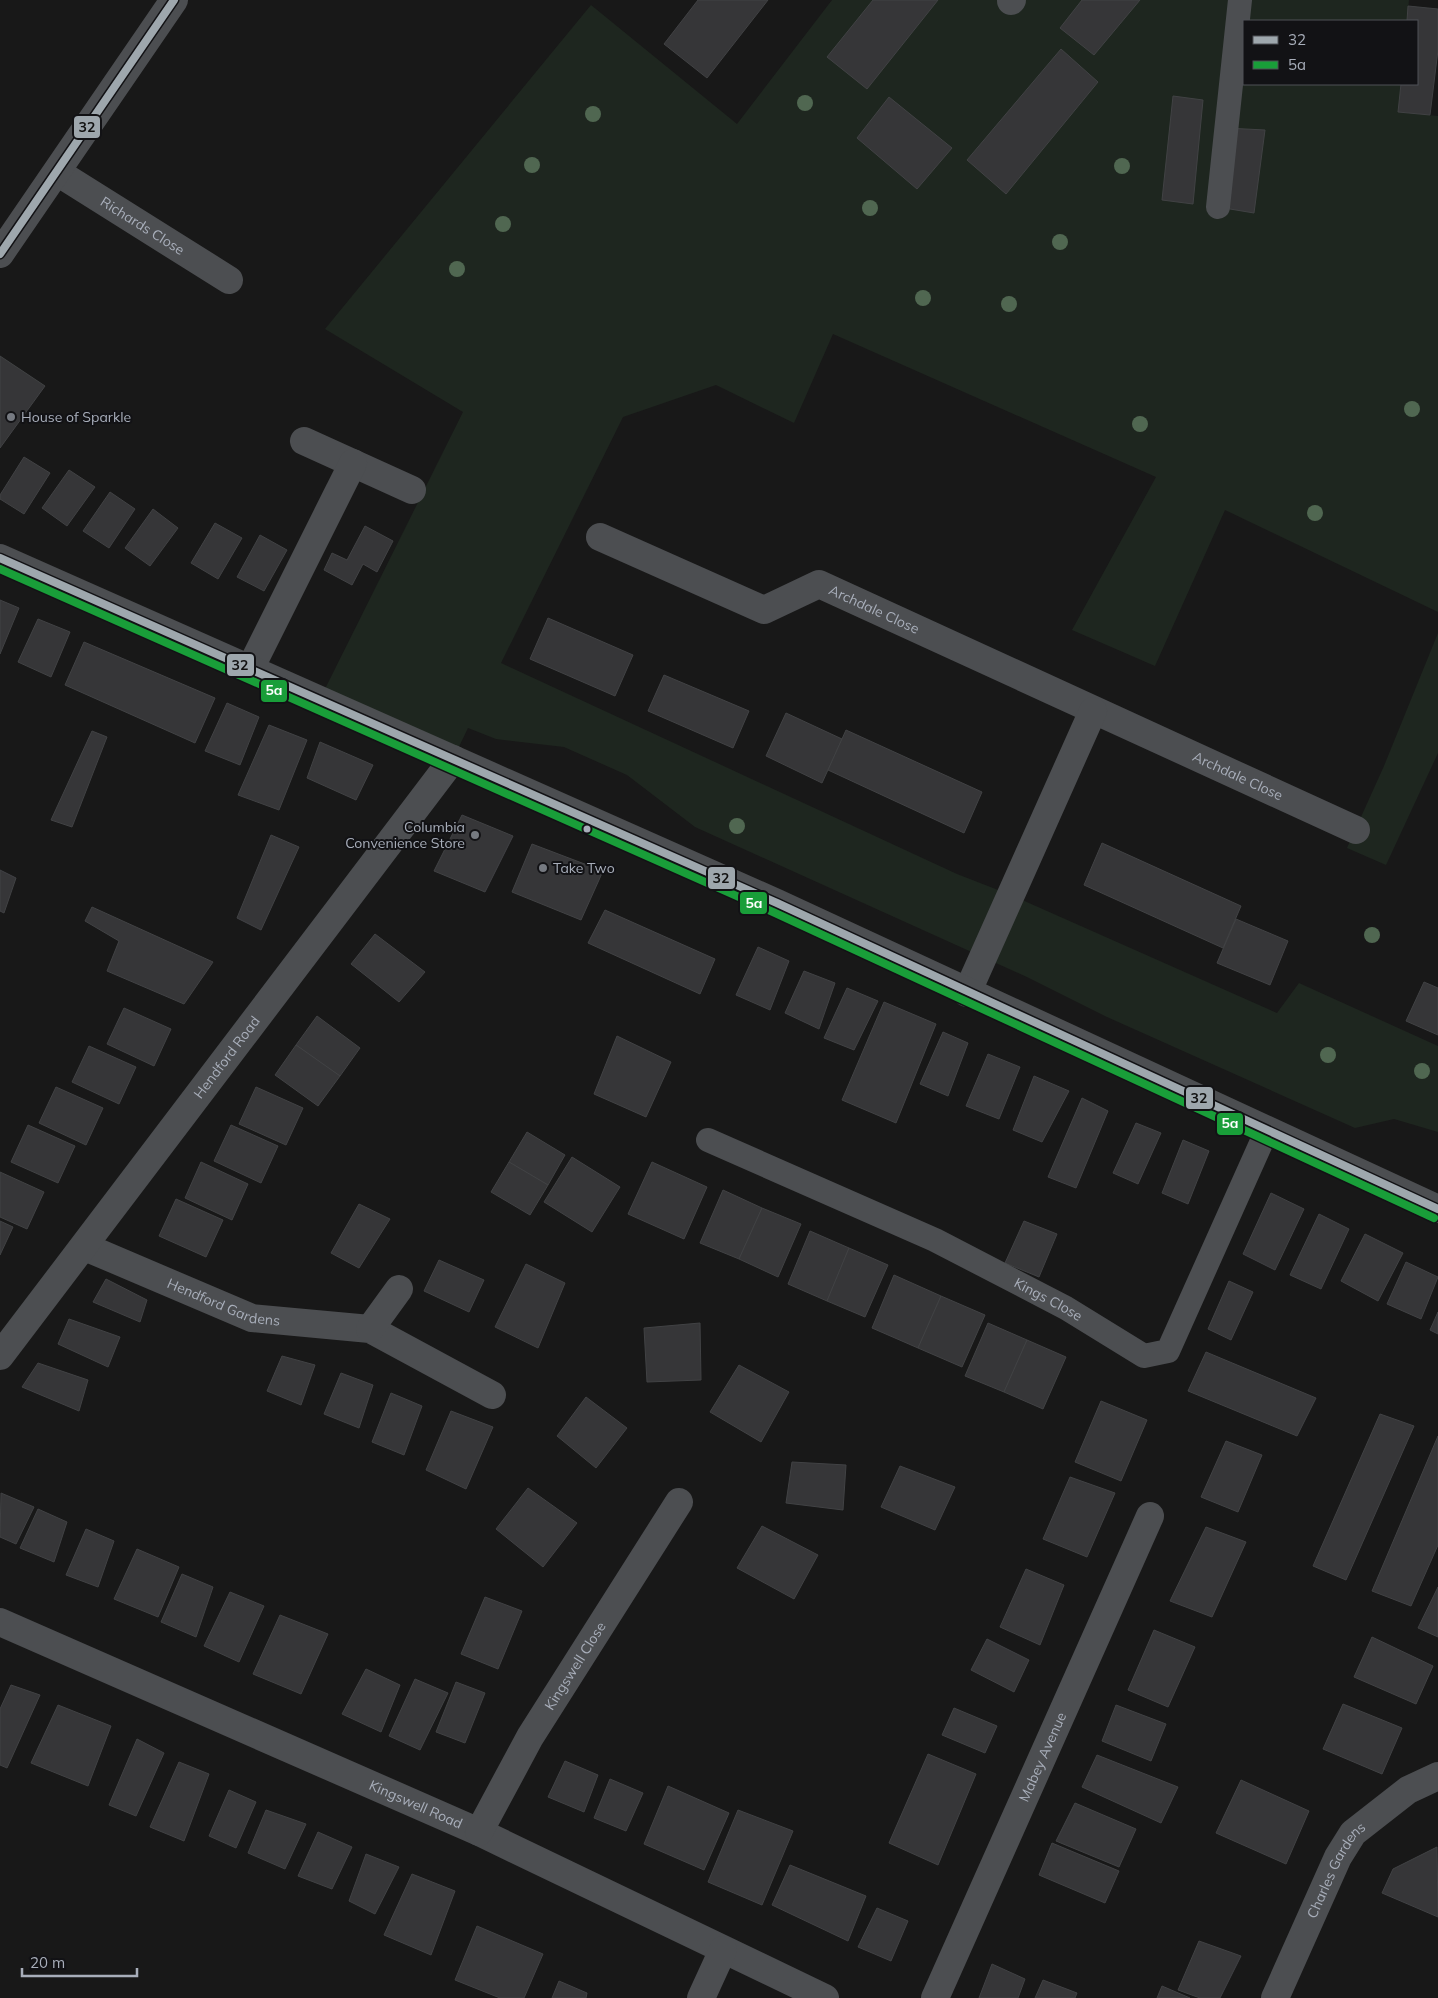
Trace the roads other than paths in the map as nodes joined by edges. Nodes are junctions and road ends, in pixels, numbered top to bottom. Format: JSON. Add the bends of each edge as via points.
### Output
{"nodes":[{"id":1,"x":174,"y":0,"type":"edge"},
{"id":2,"x":1240,"y":0,"type":"edge"},
{"id":3,"x":57,"y":172,"type":"junction"},
{"id":4,"x":1218,"y":207,"type":"dead end"},
{"id":5,"x":0,"y":254,"type":"edge"},
{"id":6,"x":229,"y":280,"type":"dead end"},
{"id":7,"x":304,"y":441,"type":"dead end"},
{"id":8,"x":353,"y":463,"type":"junction"},
{"id":9,"x":412,"y":490,"type":"dead end"},
{"id":10,"x":600,"y":538,"type":"dead end"},
{"id":11,"x":0,"y":558,"type":"edge"},
{"id":12,"x":251,"y":667,"type":"junction"},
{"id":13,"x":1093,"y":711,"type":"junction"},
{"id":14,"x":453,"y":759,"type":"junction"},
{"id":15,"x":1356,"y":830,"type":"dead end"},
{"id":16,"x":967,"y":993,"type":"junction"},
{"id":17,"x":1268,"y":1130,"type":"junction"},
{"id":18,"x":708,"y":1140,"type":"dead end"},
{"id":19,"x":1438,"y":1209,"type":"edge"},
{"id":20,"x":85,"y":1247,"type":"junction"},
{"id":21,"x":399,"y":1289,"type":"dead end"},
{"id":22,"x":370,"y":1329,"type":"junction"},
{"id":23,"x":0,"y":1356,"type":"edge"},
{"id":24,"x":492,"y":1395,"type":"dead end"},
{"id":25,"x":679,"y":1502,"type":"dead end"},
{"id":26,"x":1150,"y":1516,"type":"dead end"},
{"id":27,"x":0,"y":1622,"type":"edge"},
{"id":28,"x":1438,"y":1776,"type":"edge"},
{"id":29,"x":479,"y":1832,"type":"junction"},
{"id":30,"x":723,"y":1950,"type":"junction"},
{"id":31,"x":701,"y":1998,"type":"edge"},
{"id":32,"x":825,"y":1998,"type":"edge"},
{"id":33,"x":935,"y":1998,"type":"edge"},
{"id":34,"x":1275,"y":1998,"type":"edge"}],
"edges":[{"from":1,"to":3,"type":"street"},
{"from":2,"to":4,"type":"lane"},
{"from":3,"to":5,"type":"street"},
{"from":3,"to":6,"type":"street","name":"Richards Close"},
{"from":7,"to":8,"type":"street"},
{"from":8,"to":9,"type":"street"},
{"from":8,"to":12,"type":"street"},
{"from":10,"to":13,"type":"street","name":"Archdale Close","via":[[764,610],[819,584]]},
{"from":11,"to":12,"type":"street"},
{"from":12,"to":14,"type":"street"},
{"from":13,"to":15,"type":"street","name":"Archdale Close"},
{"from":13,"to":16,"type":"street"},
{"from":14,"to":16,"type":"street","via":[[768,899]]},
{"from":14,"to":20,"type":"street","name":"Hendford Road"},
{"from":16,"to":17,"type":"street"},
{"from":17,"to":18,"type":"lane","name":"Kings Close","via":[[1168,1351],[1144,1356],[1066,1308],[936,1240]]},
{"from":17,"to":19,"type":"street"},
{"from":20,"to":22,"type":"street","name":"Hendford Gardens","via":[[252,1318]]},
{"from":20,"to":23,"type":"street","name":"Hendford Road"},
{"from":21,"to":22,"type":"street"},
{"from":22,"to":24,"type":"street","name":"Hendford Gardens"},
{"from":25,"to":29,"type":"street","name":"Kingswell Close","via":[[530,1737]]},
{"from":26,"to":33,"type":"street","name":"Mabey Avenue"},
{"from":27,"to":29,"type":"street","name":"Kingswell Road"},
{"from":28,"to":34,"type":"street","name":"Charles Gardens","via":[[1408,1790],[1353,1833],[1338,1857]]},
{"from":29,"to":30,"type":"street","name":"Kingswell Road"},
{"from":30,"to":31,"type":"street"},
{"from":30,"to":32,"type":"street","name":"Kingswell Road"}]}
